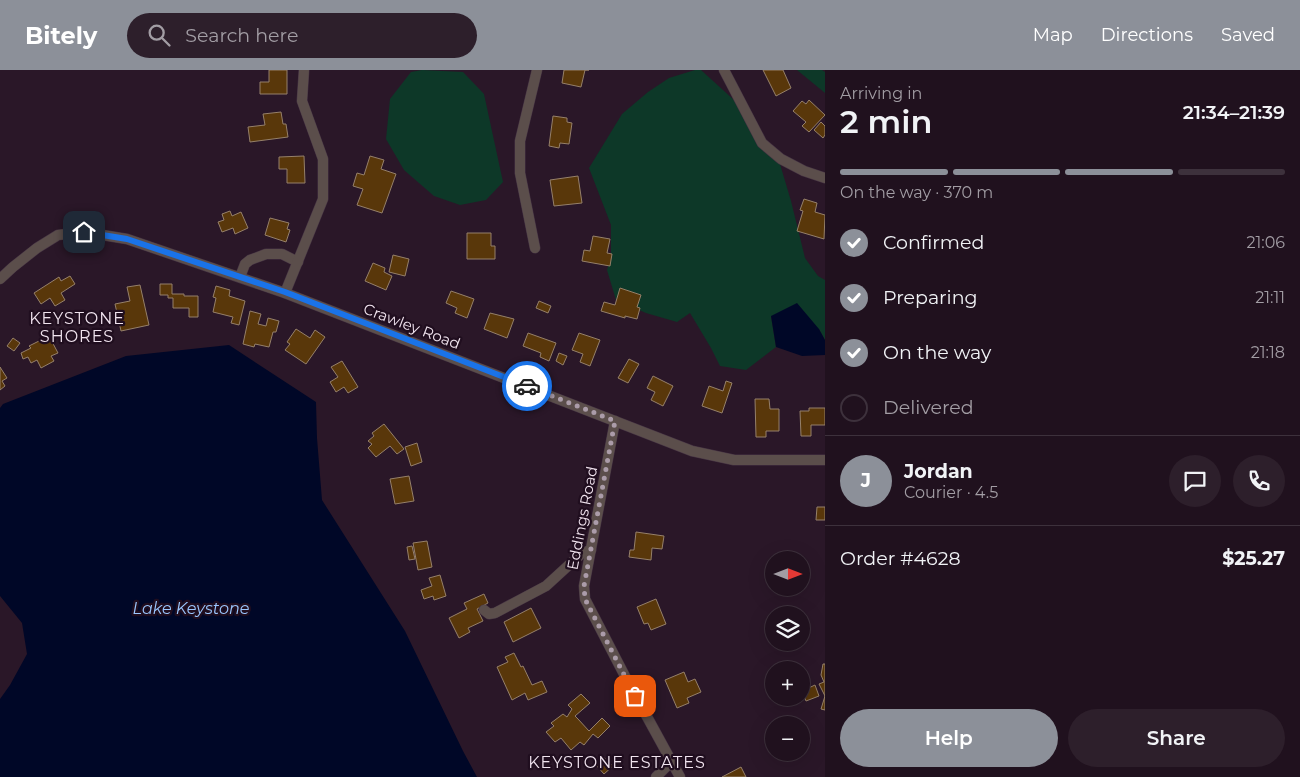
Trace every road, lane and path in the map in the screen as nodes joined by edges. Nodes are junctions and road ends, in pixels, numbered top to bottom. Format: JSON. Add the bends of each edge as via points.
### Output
{"nodes":[{"id":1,"x":304,"y":70,"type":"edge"},
{"id":2,"x":537,"y":70,"type":"edge"},
{"id":3,"x":724,"y":70,"type":"edge"},
{"id":4,"x":825,"y":178,"type":"edge"},
{"id":5,"x":535,"y":248,"type":"dead end"},
{"id":6,"x":298,"y":262,"type":"junction"},
{"id":7,"x":240,"y":277,"type":"junction"},
{"id":8,"x":0,"y":280,"type":"edge"},
{"id":9,"x":285,"y":292,"type":"junction"},
{"id":10,"x":615,"y":421,"type":"junction"},
{"id":11,"x":825,"y":460,"type":"edge"},
{"id":12,"x":591,"y":550,"type":"junction"},
{"id":13,"x":484,"y":610,"type":"dead end"},
{"id":14,"x":672,"y":761,"type":"junction"},
{"id":15,"x":656,"y":777,"type":"edge"},
{"id":16,"x":680,"y":777,"type":"edge"}],
"edges":[{"from":1,"to":6,"type":"street","via":[[302,101],[323,159],[323,199]]},
{"from":2,"to":5,"type":"street","via":[[520,141],[520,172]]},
{"from":3,"to":4,"type":"street","via":[[762,143],[782,159]]},
{"from":6,"to":7,"type":"street","via":[[282,254],[266,254],[245,264]]},
{"from":6,"to":9,"type":"street"},
{"from":7,"to":8,"type":"street","name":"Crawley Road","via":[[127,239],[84,232],[58,235],[13,266]]},
{"from":7,"to":9,"type":"street","name":"Crawley Road"},
{"from":9,"to":10,"type":"street","name":"Crawley Road"},
{"from":10,"to":11,"type":"street","name":"Crawley Road","via":[[692,451],[734,460]]},
{"from":10,"to":12,"type":"street","name":"Eddings Road"},
{"from":12,"to":13,"type":"street","via":[[582,553],[546,586],[495,613]]},
{"from":12,"to":14,"type":"street","name":"Eddings Road","via":[[584,586],[585,599]]},
{"from":14,"to":15,"type":"street"},
{"from":14,"to":16,"type":"street","name":"Eddings Road"}]}
